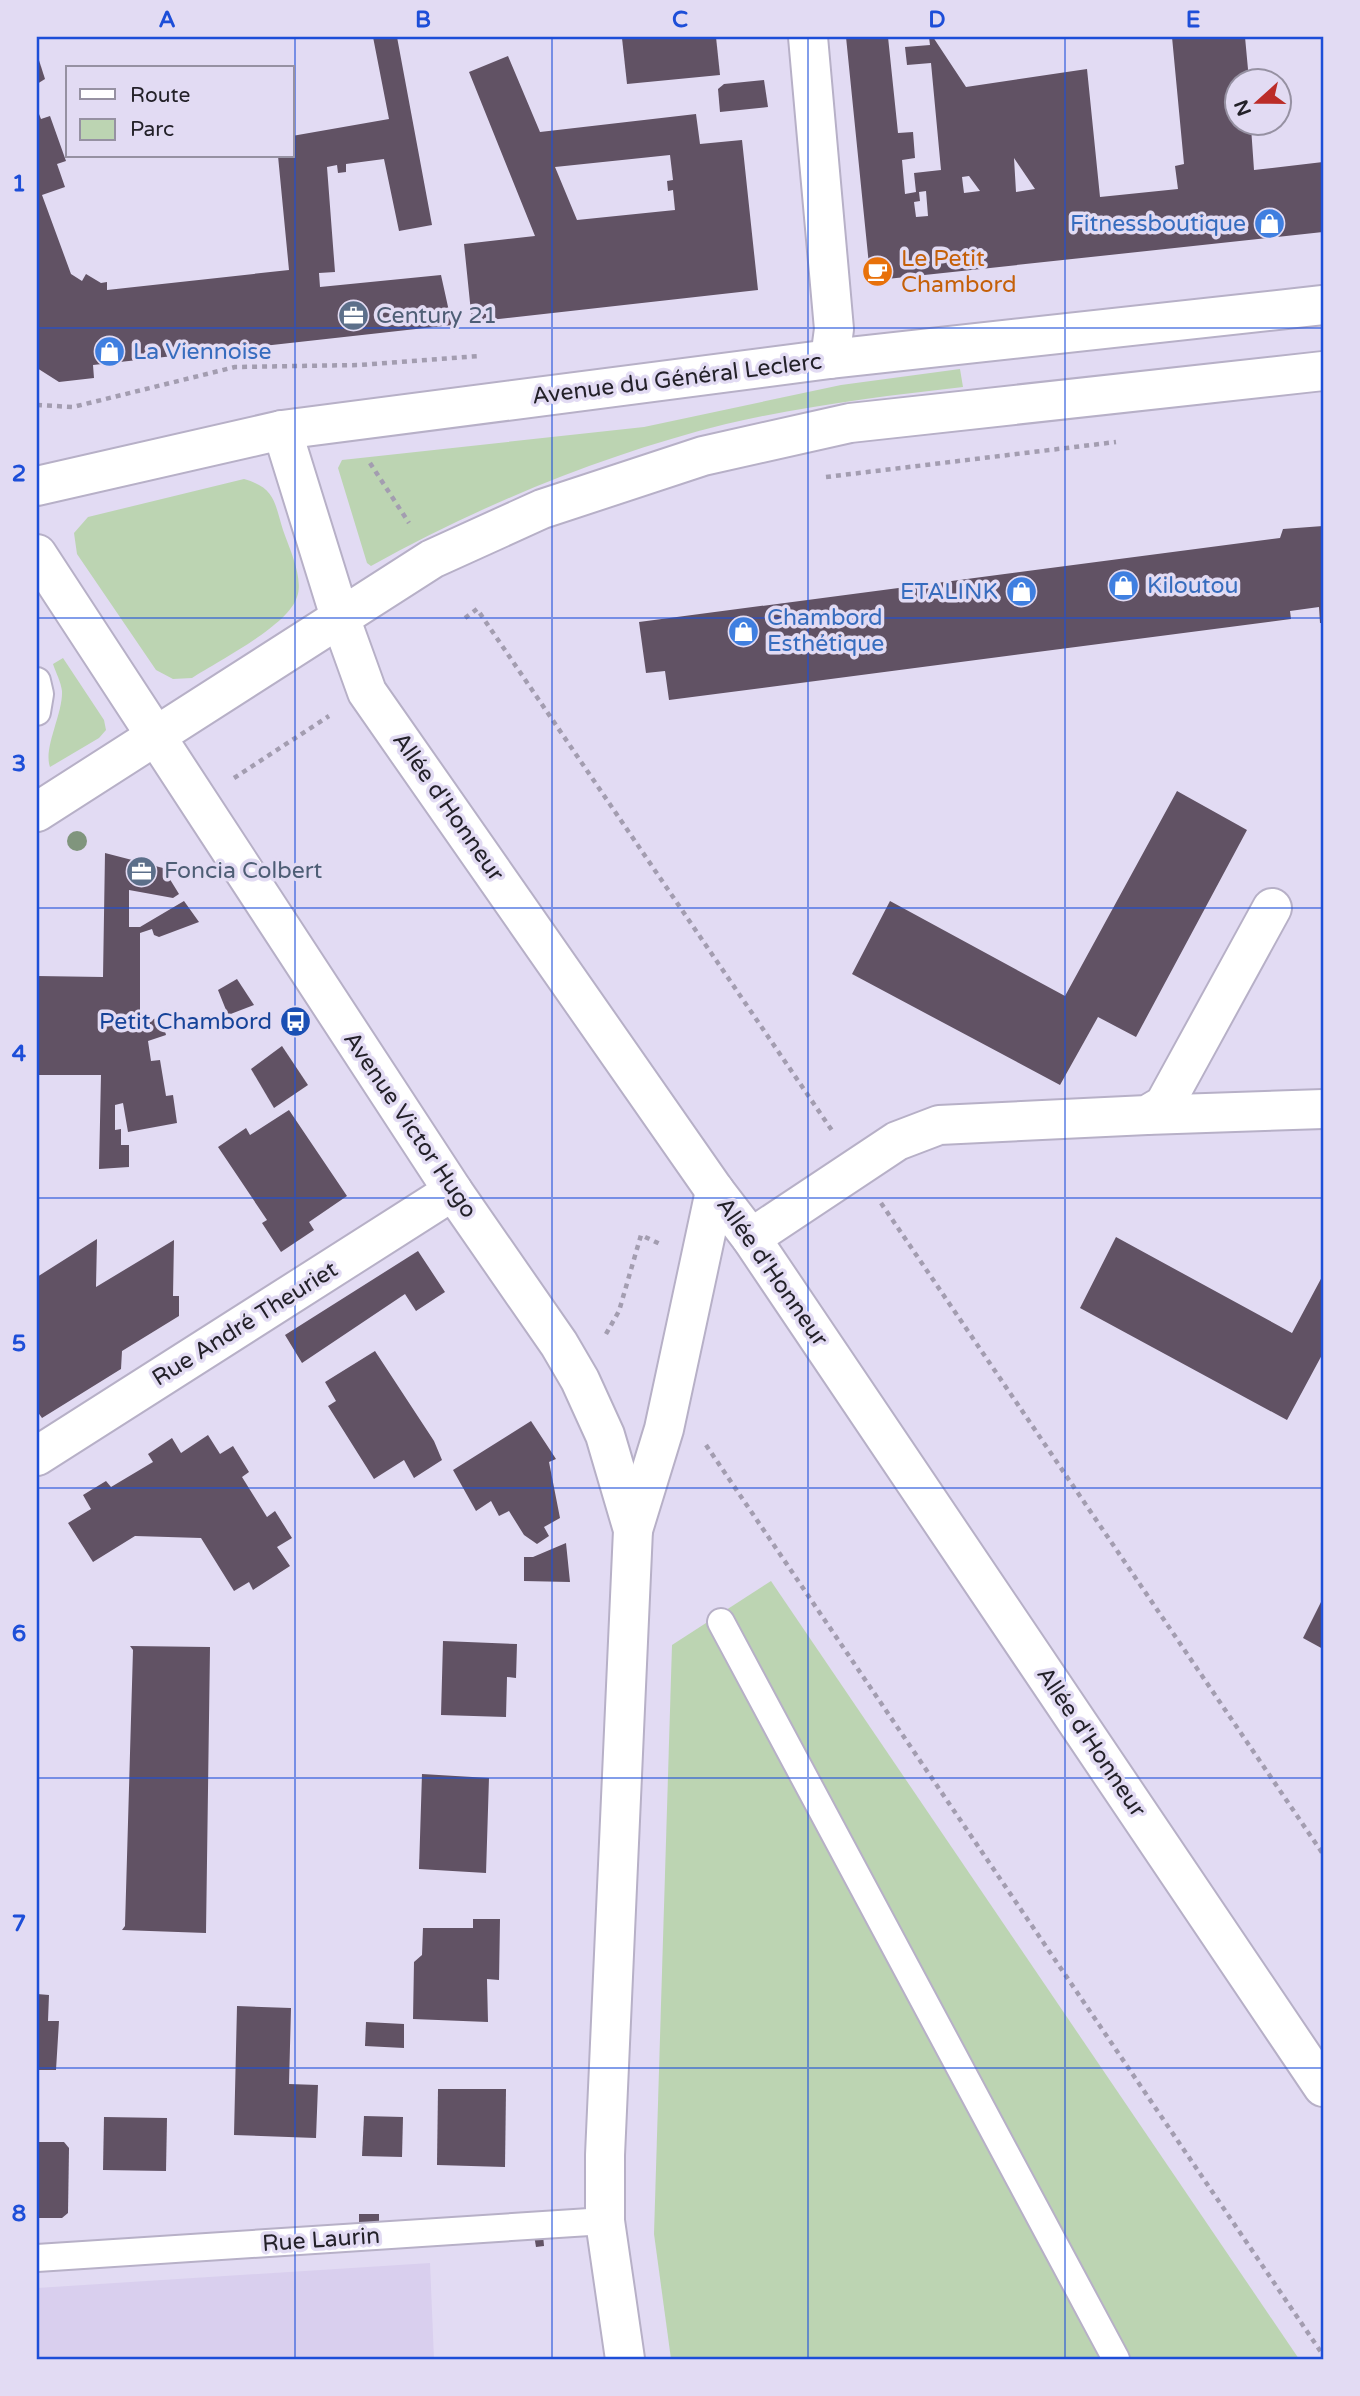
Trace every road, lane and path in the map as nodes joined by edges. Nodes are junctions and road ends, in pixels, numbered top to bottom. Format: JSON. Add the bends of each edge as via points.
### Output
{"nodes":[{"id":1,"x":808,"y":37,"type":"edge"},
{"id":2,"x":1323,"y":305,"type":"edge"},
{"id":3,"x":830,"y":359,"type":"junction"},
{"id":4,"x":1323,"y":371,"type":"edge"},
{"id":5,"x":282,"y":430,"type":"junction"},
{"id":6,"x":369,"y":462,"type":"dead end"},
{"id":7,"x":37,"y":486,"type":"edge"},
{"id":8,"x":412,"y":527,"type":"dead end"},
{"id":9,"x":37,"y":554,"type":"edge"},
{"id":10,"x":340,"y":617,"type":"junction"},
{"id":11,"x":466,"y":618,"type":"dead end"},
{"id":12,"x":37,"y":681,"type":"edge"},
{"id":13,"x":37,"y":712,"type":"edge"},
{"id":14,"x":332,"y":715,"type":"dead end"},
{"id":15,"x":156,"y":736,"type":"junction"},
{"id":16,"x":224,"y":785,"type":"dead end"},
{"id":17,"x":37,"y":813,"type":"edge"},
{"id":18,"x":1272,"y":908,"type":"dead end"},
{"id":19,"x":1323,"y":1109,"type":"edge"},
{"id":20,"x":1147,"y":1115,"type":"junction"},
{"id":21,"x":857,"y":1167,"type":"junction"},
{"id":22,"x":453,"y":1191,"type":"junction"},
{"id":23,"x":715,"y":1191,"type":"junction"},
{"id":24,"x":751,"y":1238,"type":"junction"},
{"id":25,"x":699,"y":1264,"type":"junction"},
{"id":26,"x":580,"y":1380,"type":"junction"},
{"id":27,"x":667,"y":1413,"type":"junction"},
{"id":28,"x":37,"y":1456,"type":"edge"},
{"id":29,"x":633,"y":1530,"type":"junction"},
{"id":30,"x":721,"y":1622,"type":"dead end"},
{"id":31,"x":1323,"y":1854,"type":"edge"},
{"id":32,"x":1323,"y":2087,"type":"edge"},
{"id":33,"x":605,"y":2221,"type":"junction"},
{"id":34,"x":37,"y":2258,"type":"edge"},
{"id":35,"x":1323,"y":2355,"type":"edge"},
{"id":36,"x":625,"y":2359,"type":"edge"},
{"id":37,"x":1116,"y":2359,"type":"edge"}],
"edges":[{"from":1,"to":3,"type":"main road","via":[[834,329]]},
{"from":2,"to":3,"type":"main road","name":"Avenue du Général Leclerc"},
{"from":3,"to":5,"type":"main road","name":"Avenue du Général Leclerc"},
{"from":4,"to":10,"type":"main road","via":[[850,423],[702,456],[542,509],[432,559]]},
{"from":5,"to":7,"type":"main road","name":"Avenue du Général Leclerc"},
{"from":5,"to":10,"type":"main road","name":"Allée d'Honneur"},
{"from":6,"to":8,"type":"path"},
{"from":9,"to":15,"type":"main road","name":"Avenue Victor Hugo"},
{"from":10,"to":15,"type":"main road"},
{"from":10,"to":23,"type":"main road","name":"Allée d'Honneur","via":[[367,692]]},
{"from":11,"to":21,"type":"path","via":[[477,610]]},
{"from":12,"to":13,"type":"lane"},
{"from":14,"to":16,"type":"path"},
{"from":15,"to":17,"type":"main road"},
{"from":15,"to":22,"type":"main road","name":"Avenue Victor Hugo"},
{"from":18,"to":20,"type":"main road","via":[[1164,1105]]},
{"from":19,"to":20,"type":"main road"},
{"from":20,"to":21,"type":"main road","via":[[939,1125],[897,1140]]},
{"from":21,"to":24,"type":"main road"},
{"from":21,"to":31,"type":"path"},
{"from":22,"to":26,"type":"main road","name":"Avenue Victor Hugo"},
{"from":22,"to":28,"type":"main road","name":"Rue André Theuriet"},
{"from":23,"to":24,"type":"main road","name":"Allée d'Honneur"},
{"from":23,"to":25,"type":"main road"},
{"from":24,"to":32,"type":"main road","name":"Allée d'Honneur"},
{"from":25,"to":26,"type":"path","via":[[641,1235],[619,1311]]},
{"from":25,"to":27,"type":"main road"},
{"from":26,"to":29,"type":"main road","name":"Avenue Victor Hugo","via":[[605,1435]]},
{"from":27,"to":29,"type":"main road"},
{"from":27,"to":35,"type":"path","via":[[704,1443]]},
{"from":29,"to":33,"type":"main road"},
{"from":30,"to":37,"type":"lane"},
{"from":33,"to":34,"type":"lane","name":"Rue Laurin"},
{"from":33,"to":36,"type":"main road"}]}
